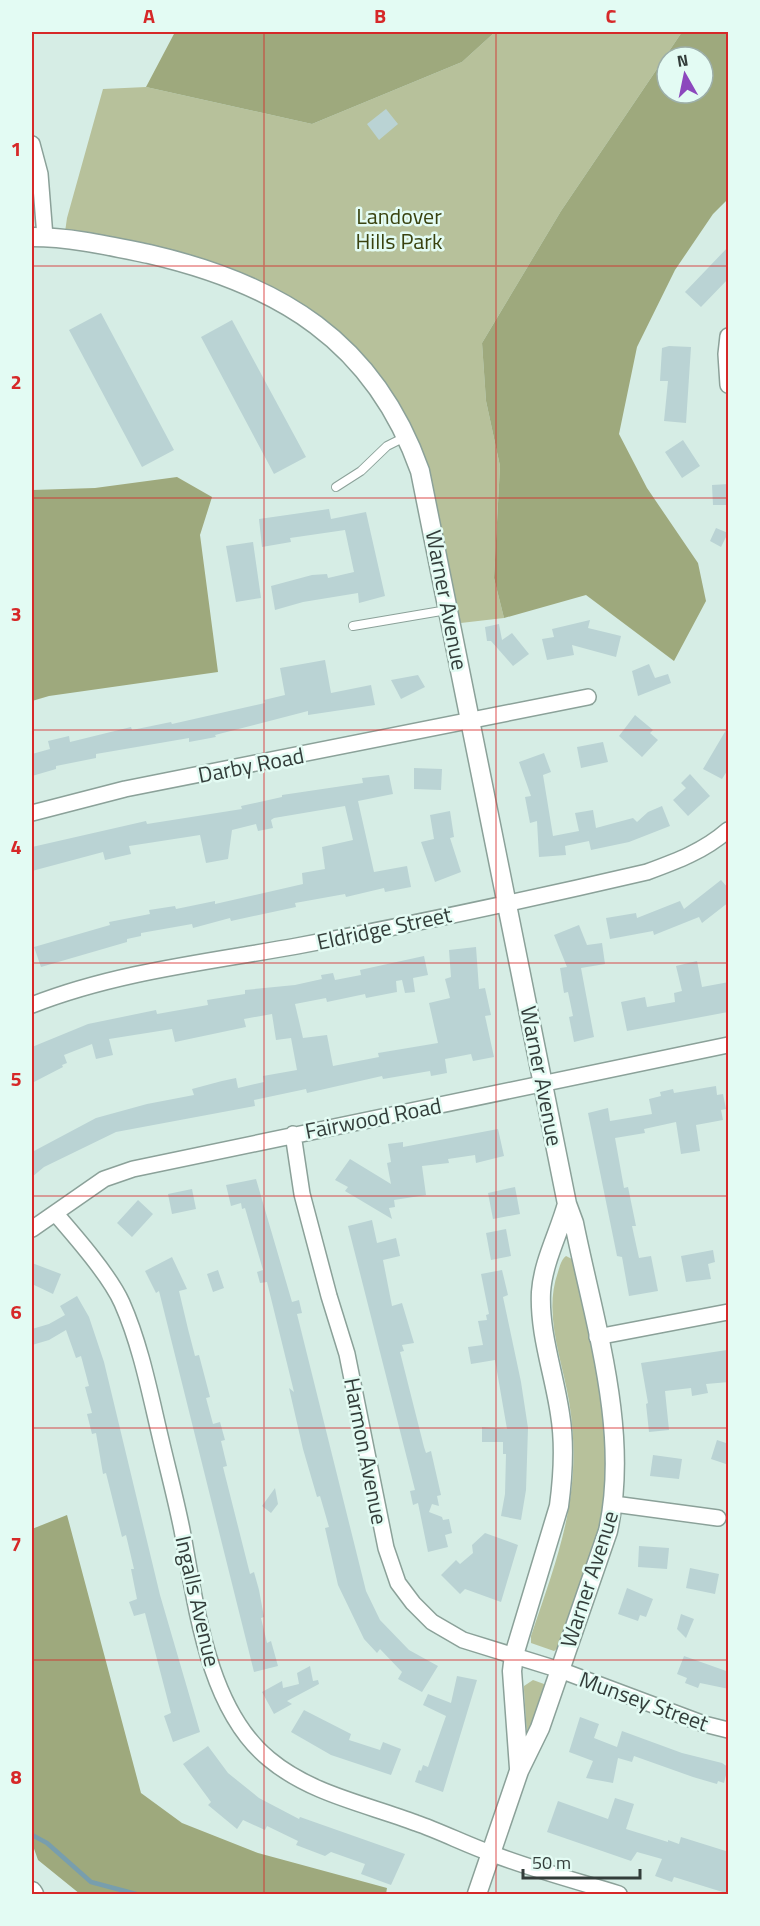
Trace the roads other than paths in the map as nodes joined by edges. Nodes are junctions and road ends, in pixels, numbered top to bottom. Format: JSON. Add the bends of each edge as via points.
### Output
{"nodes":[{"id":1,"x":32,"y":144,"type":"edge"},
{"id":2,"x":38,"y":237,"type":"edge"},
{"id":3,"x":729,"y":336,"type":"edge"},
{"id":4,"x":729,"y":385,"type":"edge"},
{"id":5,"x":407,"y":436,"type":"junction"},
{"id":6,"x":336,"y":487,"type":"dead end"},
{"id":7,"x":449,"y":610,"type":"junction"},
{"id":8,"x":353,"y":626,"type":"dead end"},
{"id":9,"x":588,"y":697,"type":"dead end"},
{"id":10,"x":471,"y":721,"type":"junction"},
{"id":11,"x":32,"y":813,"type":"edge"},
{"id":12,"x":729,"y":830,"type":"edge"},
{"id":13,"x":507,"y":902,"type":"junction"},
{"id":14,"x":32,"y":1005,"type":"edge"},
{"id":15,"x":729,"y":1045,"type":"edge"},
{"id":16,"x":544,"y":1083,"type":"junction"},
{"id":17,"x":293,"y":1134,"type":"junction"},
{"id":18,"x":567,"y":1204,"type":"junction"},
{"id":19,"x":55,"y":1213,"type":"junction"},
{"id":20,"x":32,"y":1229,"type":"edge"},
{"id":21,"x":729,"y":1312,"type":"edge"},
{"id":22,"x":597,"y":1337,"type":"junction"},
{"id":23,"x":614,"y":1504,"type":"junction"},
{"id":24,"x":718,"y":1518,"type":"dead end"},
{"id":25,"x":514,"y":1655,"type":"junction"},
{"id":26,"x":560,"y":1670,"type":"junction"},
{"id":27,"x":729,"y":1730,"type":"edge"},
{"id":28,"x":519,"y":1771,"type":"junction"},
{"id":29,"x":492,"y":1854,"type":"junction"},
{"id":30,"x":477,"y":1894,"type":"edge"},
{"id":31,"x":619,"y":1894,"type":"edge"}],
"edges":[{"from":1,"to":2,"type":"street","via":[[40,174]]},
{"from":2,"to":5,"type":"street","name":"Warner Avenue","via":[[98,243],[207,268],[256,288],[332,337],[381,390]]},
{"from":3,"to":4,"type":"street"},
{"from":5,"to":6,"type":"lane","via":[[387,446],[361,471]]},
{"from":5,"to":7,"type":"street","name":"Warner Avenue","via":[[420,471]]},
{"from":7,"to":8,"type":"lane"},
{"from":7,"to":10,"type":"street","name":"Warner Avenue"},
{"from":9,"to":10,"type":"street","name":"Darby Road"},
{"from":10,"to":11,"type":"street","name":"Darby Road","via":[[125,789]]},
{"from":10,"to":13,"type":"street","name":"Warner Avenue"},
{"from":12,"to":13,"type":"street","name":"Eldridge Street","via":[[713,844],[684,859],[647,872]]},
{"from":13,"to":14,"type":"street","name":"Eldridge Street","via":[[117,979]]},
{"from":13,"to":16,"type":"street","name":"Warner Avenue"},
{"from":15,"to":16,"type":"street","name":"Fairwood Road"},
{"from":16,"to":17,"type":"street","name":"Fairwood Road"},
{"from":16,"to":18,"type":"street","name":"Warner Avenue"},
{"from":17,"to":19,"type":"street","name":"Fairwood Road","via":[[133,1169],[104,1179]]},
{"from":17,"to":25,"type":"street","name":"Harmon Avenue","via":[[303,1194],[347,1354],[386,1548],[398,1582],[432,1622],[463,1640]]},
{"from":18,"to":22,"type":"street","name":"Warner Avenue"},
{"from":18,"to":25,"type":"street","name":"Warner Avenue","via":[[541,1289],[541,1317],[562,1426],[560,1494]]},
{"from":19,"to":20,"type":"street","name":"Fairwood Road"},
{"from":19,"to":29,"type":"street","name":"Ingalls Avenue","via":[[81,1242],[122,1302],[152,1403],[212,1663],[223,1697],[248,1736],[268,1758],[311,1785]]},
{"from":21,"to":22,"type":"street"},
{"from":22,"to":23,"type":"street","name":"Warner Avenue","via":[[611,1402]]},
{"from":23,"to":24,"type":"street"},
{"from":23,"to":26,"type":"street","name":"Warner Avenue","via":[[598,1564]]},
{"from":25,"to":26,"type":"street","name":"Harmon Avenue"},
{"from":25,"to":28,"type":"street","name":"Warner Avenue"},
{"from":26,"to":27,"type":"street","name":"Munsey Street"},
{"from":26,"to":28,"type":"street","name":"Warner Avenue","via":[[540,1728]]},
{"from":28,"to":29,"type":"street","name":"Warner Avenue"},
{"from":29,"to":30,"type":"street","name":"Warner Avenue"},
{"from":29,"to":31,"type":"street","name":"Ingalls Avenue"}]}
